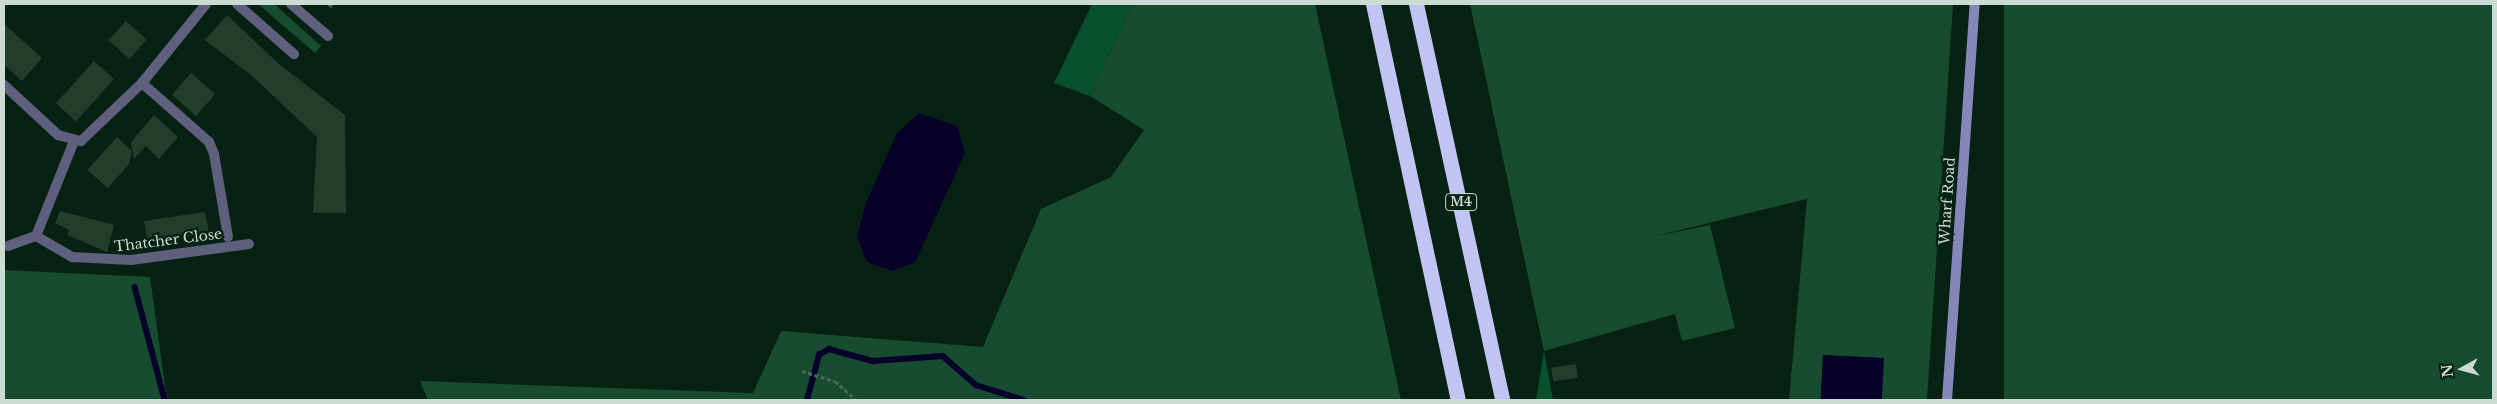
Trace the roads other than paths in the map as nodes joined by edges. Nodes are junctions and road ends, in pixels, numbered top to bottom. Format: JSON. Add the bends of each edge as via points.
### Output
{"nodes":[{"id":1,"x":206,"y":4,"type":"edge"},
{"id":2,"x":237,"y":4,"type":"edge"},
{"id":3,"x":291,"y":4,"type":"edge"},
{"id":4,"x":1374,"y":4,"type":"edge"},
{"id":5,"x":1416,"y":4,"type":"edge"},
{"id":6,"x":1975,"y":4,"type":"edge"},
{"id":7,"x":328,"y":36,"type":"dead end"},
{"id":8,"x":294,"y":54,"type":"dead end"},
{"id":9,"x":142,"y":83,"type":"junction"},
{"id":10,"x":4,"y":85,"type":"edge"},
{"id":11,"x":74,"y":141,"type":"junction"},
{"id":12,"x":36,"y":236,"type":"junction"},
{"id":13,"x":228,"y":237,"type":"dead end"},
{"id":14,"x":249,"y":244,"type":"dead end"},
{"id":15,"x":6,"y":246,"type":"edge"},
{"id":16,"x":1458,"y":400,"type":"edge"},
{"id":17,"x":1502,"y":400,"type":"edge"},
{"id":18,"x":1947,"y":400,"type":"edge"}],
"edges":[{"from":1,"to":9,"type":"street"},
{"from":2,"to":8,"type":"street"},
{"from":3,"to":7,"type":"street"},
{"from":4,"to":16,"type":"highway"},
{"from":5,"to":17,"type":"highway","number":"M4"},
{"from":6,"to":18,"type":"main road","name":"Wharf Road"},
{"from":9,"to":11,"type":"street","via":[[88,137]]},
{"from":9,"to":13,"type":"street","via":[[209,142],[214,154]]},
{"from":10,"to":11,"type":"street","via":[[58,134]]},
{"from":11,"to":12,"type":"street"},
{"from":12,"to":14,"type":"street","name":"Thatcher Close","via":[[72,258],[131,260]]},
{"from":12,"to":15,"type":"street"}]}
